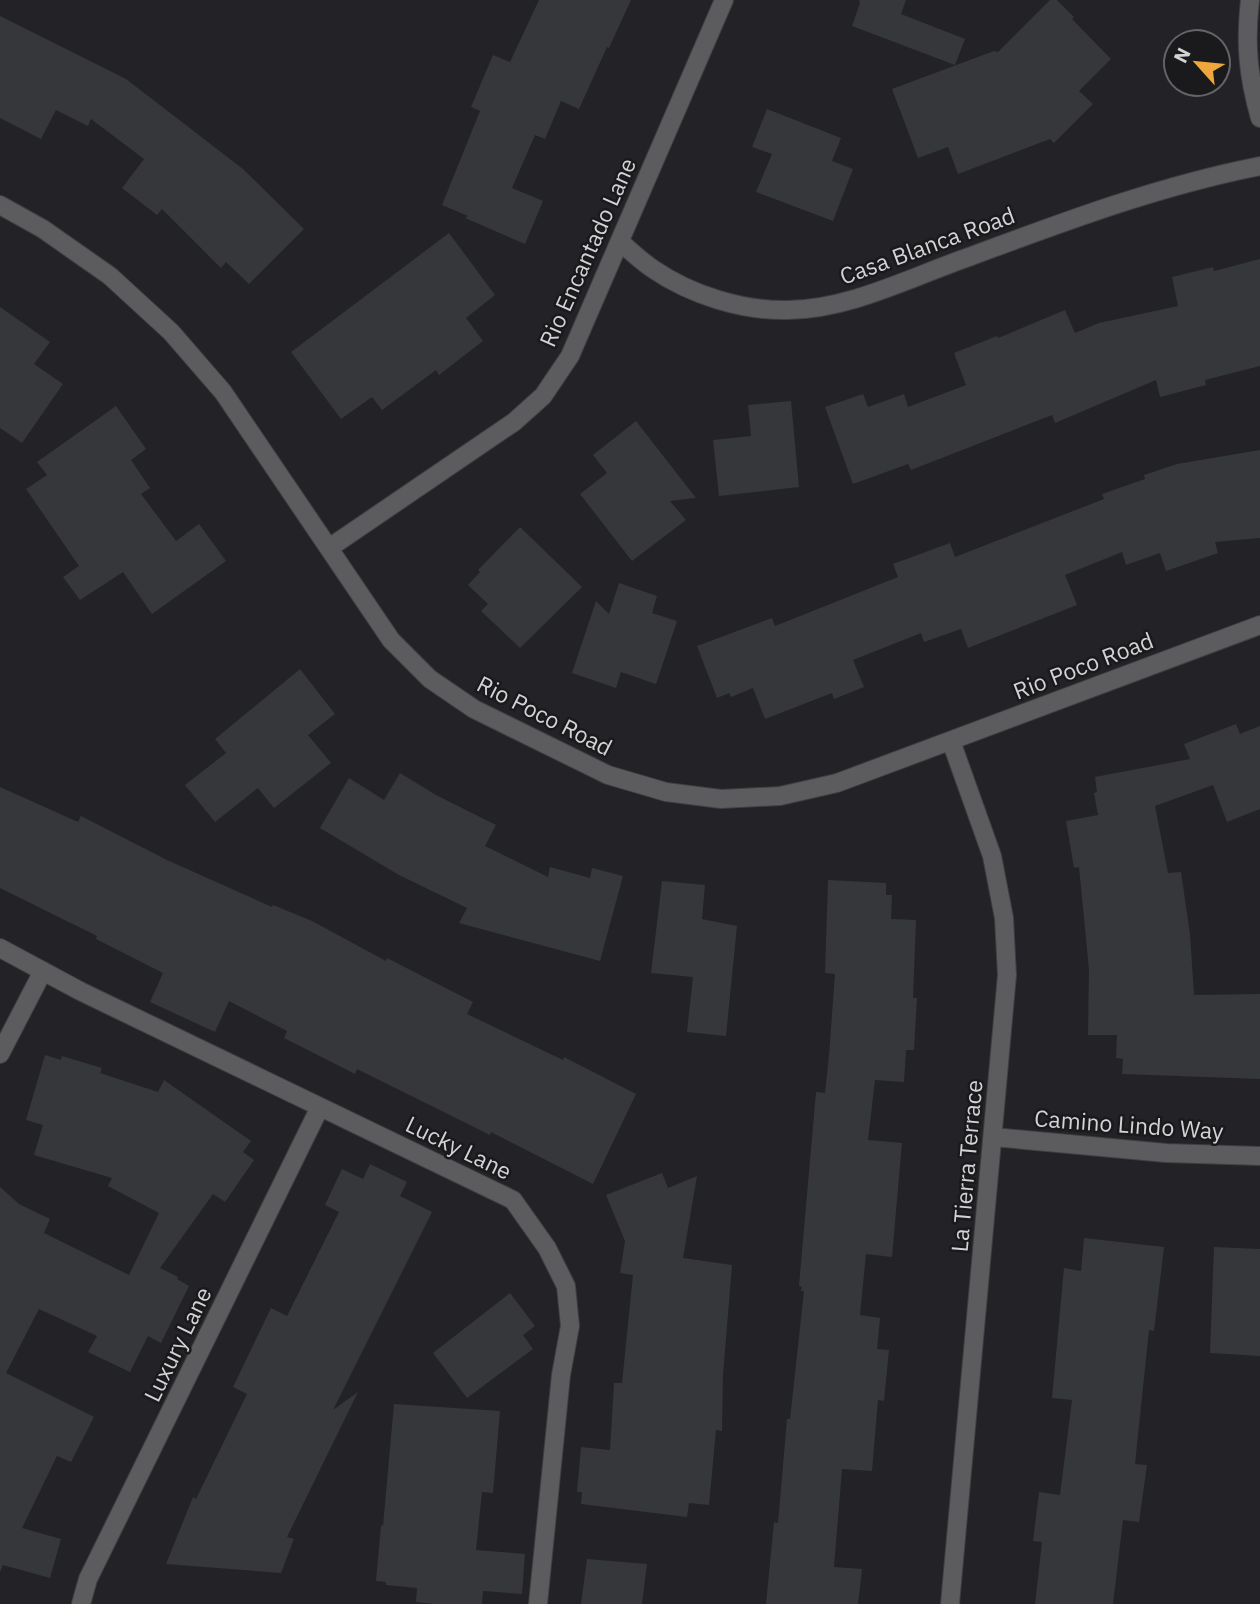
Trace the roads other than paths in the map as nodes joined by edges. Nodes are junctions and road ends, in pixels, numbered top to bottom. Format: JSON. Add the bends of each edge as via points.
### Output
{"nodes":[{"id":1,"x":724,"y":0,"type":"edge"},
{"id":2,"x":1250,"y":0,"type":"edge"},
{"id":3,"x":1260,"y":118,"type":"edge"},
{"id":4,"x":1260,"y":166,"type":"edge"},
{"id":5,"x":0,"y":205,"type":"edge"},
{"id":6,"x":620,"y":242,"type":"junction"},
{"id":7,"x":329,"y":548,"type":"junction"},
{"id":8,"x":1260,"y":625,"type":"edge"},
{"id":9,"x":951,"y":741,"type":"junction"},
{"id":10,"x":0,"y":948,"type":"edge"},
{"id":11,"x":43,"y":971,"type":"junction"},
{"id":12,"x":0,"y":1054,"type":"edge"},
{"id":13,"x":320,"y":1107,"type":"junction"},
{"id":14,"x":993,"y":1137,"type":"junction"},
{"id":15,"x":1260,"y":1156,"type":"edge"},
{"id":16,"x":81,"y":1604,"type":"edge"},
{"id":17,"x":538,"y":1604,"type":"edge"},
{"id":18,"x":950,"y":1604,"type":"edge"}],
"edges":[{"from":1,"to":6,"type":"street","name":"Rio Encantado Lane"},
{"from":2,"to":3,"type":"street","via":[[1246,37]]},
{"from":4,"to":6,"type":"street","name":"Casa Blanca Road","via":[[1113,204],[839,304],[800,309],[741,306],[694,292],[653,269]]},
{"from":5,"to":7,"type":"street","name":"Rio Poco Road","via":[[110,276],[171,332],[223,392]]},
{"from":6,"to":7,"type":"street","name":"Rio Encantado Lane","via":[[570,356],[542,396],[514,422]]},
{"from":7,"to":9,"type":"street","name":"Rio Poco Road","via":[[391,640],[430,679],[474,709],[608,775],[680,794],[721,799],[780,796],[837,783]]},
{"from":8,"to":9,"type":"street","name":"Rio Poco Road"},
{"from":9,"to":14,"type":"street","name":"La Tierra Terrace","via":[[992,856],[1004,918],[1007,975]]},
{"from":10,"to":11,"type":"street","name":"Lucky Lane"},
{"from":11,"to":12,"type":"street"},
{"from":11,"to":13,"type":"street","name":"Lucky Lane"},
{"from":13,"to":16,"type":"street","name":"Luxury Lane","via":[[94,1567]]},
{"from":13,"to":17,"type":"street","name":"Lucky Lane","via":[[513,1200],[547,1248],[566,1286],[570,1326]]},
{"from":14,"to":15,"type":"street","name":"Camino Lindo Way","via":[[1166,1153]]},
{"from":14,"to":18,"type":"street","name":"La Tierra Terrace"}]}
